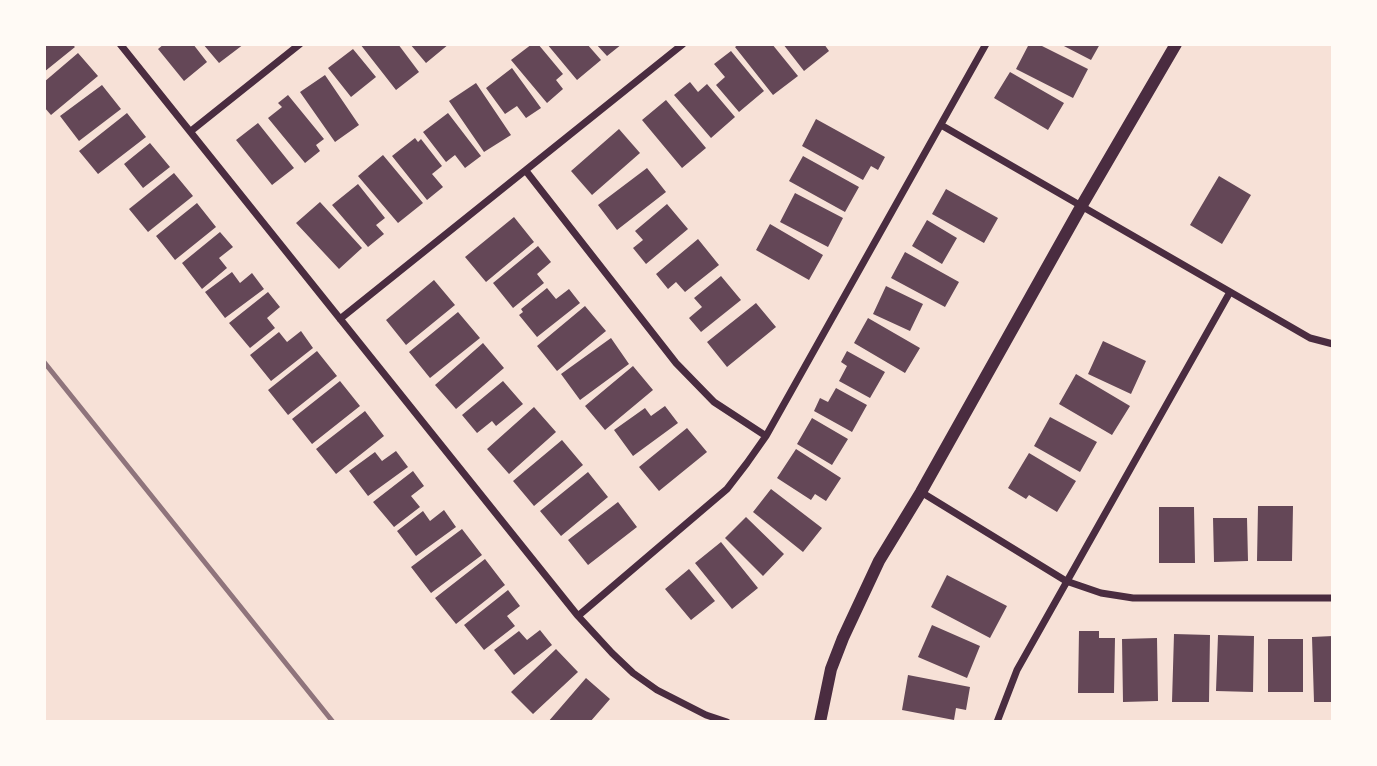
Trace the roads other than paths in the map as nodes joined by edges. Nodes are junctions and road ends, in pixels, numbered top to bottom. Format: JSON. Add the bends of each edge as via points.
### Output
{"nodes":[{"id":1,"x":120,"y":44,"type":"edge"},
{"id":2,"x":300,"y":44,"type":"edge"},
{"id":3,"x":683,"y":44,"type":"edge"},
{"id":4,"x":986,"y":44,"type":"edge"},
{"id":5,"x":1175,"y":44,"type":"edge"},
{"id":6,"x":941,"y":125,"type":"junction"},
{"id":7,"x":191,"y":131,"type":"junction"},
{"id":8,"x":526,"y":171,"type":"junction"},
{"id":9,"x":1082,"y":205,"type":"junction"},
{"id":10,"x":1230,"y":292,"type":"junction"},
{"id":11,"x":340,"y":319,"type":"junction"},
{"id":12,"x":1333,"y":344,"type":"edge"},
{"id":13,"x":765,"y":436,"type":"junction"},
{"id":14,"x":921,"y":492,"type":"junction"},
{"id":15,"x":1066,"y":580,"type":"junction"},
{"id":16,"x":1333,"y":598,"type":"edge"},
{"id":17,"x":578,"y":616,"type":"junction"},
{"id":18,"x":727,"y":722,"type":"edge"},
{"id":19,"x":820,"y":722,"type":"edge"},
{"id":20,"x":997,"y":722,"type":"edge"}],
"edges":[{"from":1,"to":7,"type":"street"},
{"from":2,"to":7,"type":"street"},
{"from":3,"to":8,"type":"street"},
{"from":4,"to":6,"type":"street"},
{"from":5,"to":9,"type":"street"},
{"from":6,"to":9,"type":"street"},
{"from":6,"to":13,"type":"street"},
{"from":7,"to":11,"type":"street"},
{"from":8,"to":11,"type":"street"},
{"from":8,"to":13,"type":"street","via":[[676,363],[714,402]]},
{"from":9,"to":10,"type":"street"},
{"from":9,"to":14,"type":"street"},
{"from":10,"to":12,"type":"street","via":[[1310,338]]},
{"from":10,"to":15,"type":"street"},
{"from":11,"to":17,"type":"street"},
{"from":13,"to":17,"type":"street","via":[[727,489]]},
{"from":14,"to":15,"type":"street"},
{"from":14,"to":19,"type":"street","via":[[852,617],[831,668]]},
{"from":15,"to":16,"type":"street","via":[[1101,593],[1133,597]]},
{"from":15,"to":20,"type":"street","via":[[1017,670]]},
{"from":17,"to":18,"type":"street","via":[[612,653],[657,690]]}]}
